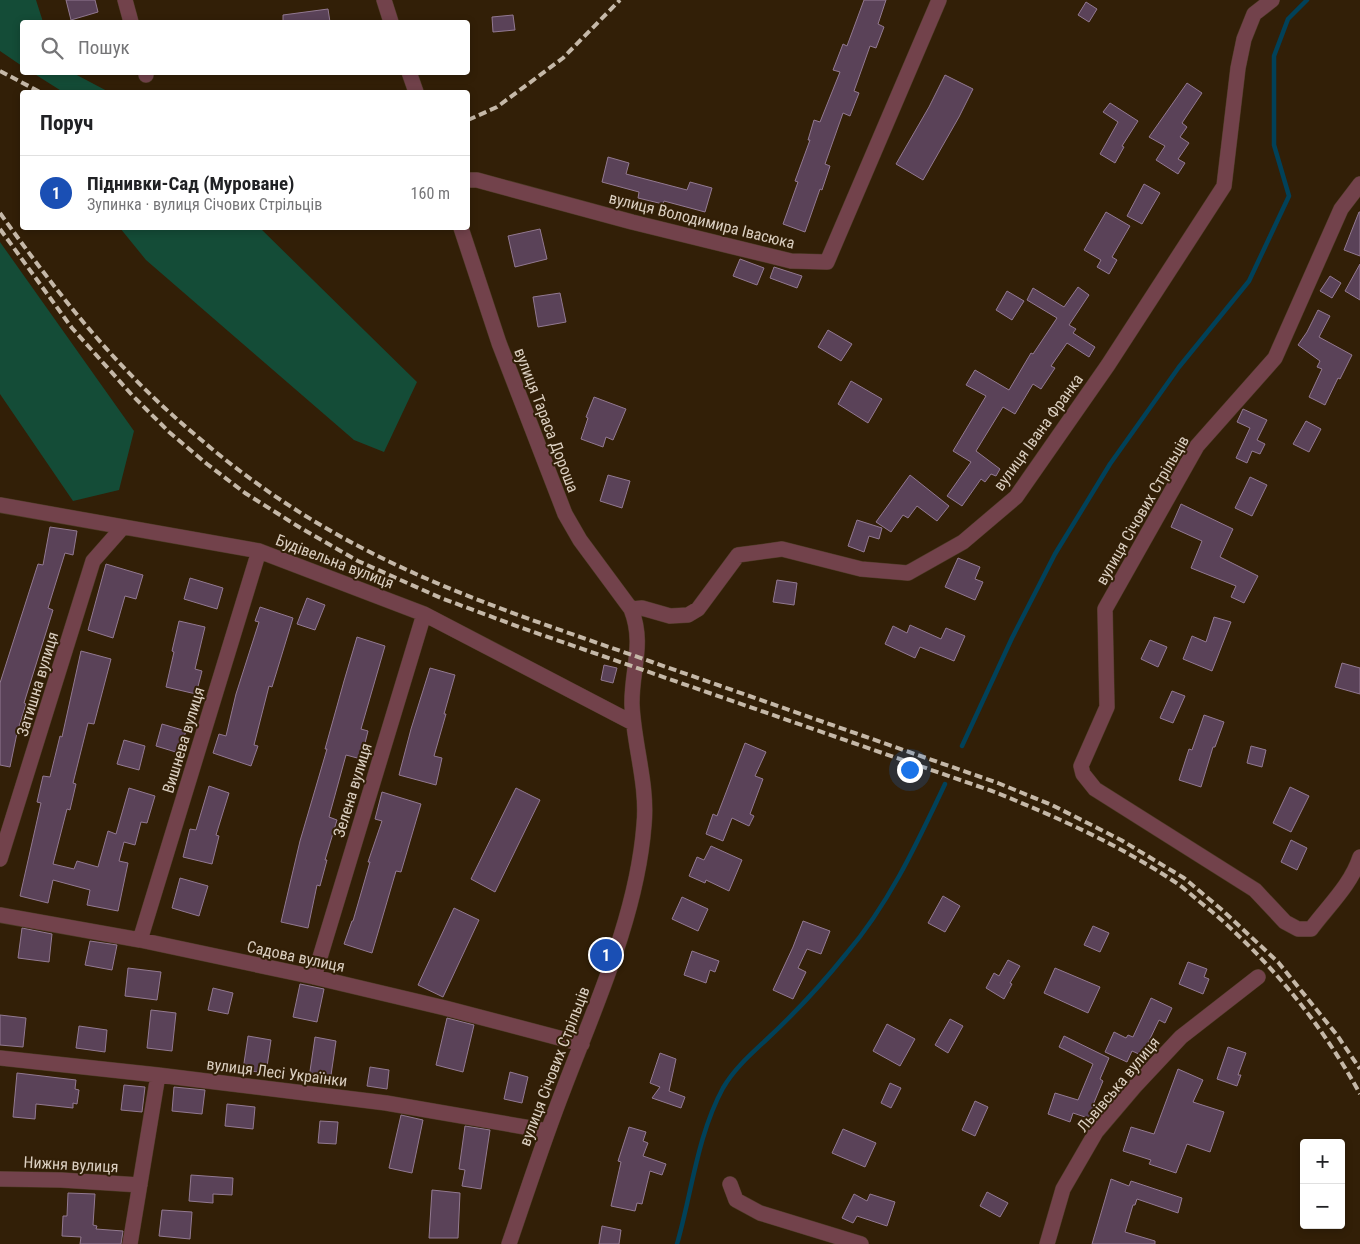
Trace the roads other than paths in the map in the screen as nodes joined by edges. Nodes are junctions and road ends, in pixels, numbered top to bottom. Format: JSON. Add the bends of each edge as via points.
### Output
{"nodes":[{"id":1,"x":125,"y":0,"type":"edge"},
{"id":2,"x":384,"y":0,"type":"edge"},
{"id":3,"x":939,"y":0,"type":"edge"},
{"id":4,"x":1272,"y":0,"type":"edge"},
{"id":5,"x":131,"y":20,"type":"edge"},
{"id":6,"x":390,"y":20,"type":"edge"},
{"id":7,"x":470,"y":180,"type":"edge"},
{"id":8,"x":1360,"y":184,"type":"edge"},
{"id":9,"x":462,"y":230,"type":"edge"},
{"id":10,"x":0,"y":505,"type":"edge"},
{"id":11,"x":122,"y":527,"type":"junction"},
{"id":12,"x":259,"y":551,"type":"junction"},
{"id":13,"x":631,"y":609,"type":"junction"},
{"id":14,"x":424,"y":614,"type":"junction"},
{"id":15,"x":633,"y":723,"type":"junction"},
{"id":16,"x":1360,"y":857,"type":"edge"},
{"id":17,"x":0,"y":860,"type":"edge"},
{"id":18,"x":0,"y":915,"type":"edge"},
{"id":19,"x":140,"y":940,"type":"junction"},
{"id":20,"x":1258,"y":977,"type":"dead end"},
{"id":21,"x":314,"y":978,"type":"junction"},
{"id":22,"x":582,"y":1044,"type":"junction"},
{"id":23,"x":0,"y":1058,"type":"edge"},
{"id":24,"x":158,"y":1075,"type":"junction"},
{"id":25,"x":548,"y":1131,"type":"junction"},
{"id":26,"x":0,"y":1179,"type":"edge"},
{"id":27,"x":730,"y":1184,"type":"dead end"},
{"id":28,"x":140,"y":1185,"type":"junction"},
{"id":29,"x":130,"y":1244,"type":"edge"},
{"id":30,"x":508,"y":1244,"type":"edge"},
{"id":31,"x":861,"y":1244,"type":"edge"},
{"id":32,"x":1047,"y":1244,"type":"edge"}],
"edges":[{"from":1,"to":5,"type":"street"},
{"from":2,"to":6,"type":"street"},
{"from":3,"to":7,"type":"street","name":"вулиця Володимира Івасюка","via":[[827,262],[791,261]]},
{"from":4,"to":13,"type":"street","name":"вулиця Івана Франка","via":[[1254,14],[1244,39],[1224,186],[1108,365],[1016,497],[963,542],[908,573],[861,569],[782,549],[738,555],[698,609],[688,615],[670,616],[642,608]]},
{"from":8,"to":16,"type":"street","name":"вулиця Січових Стрільців","via":[[1341,209],[1275,358],[1197,446],[1105,609],[1107,707],[1081,766],[1095,789],[1255,890],[1285,922],[1298,929],[1311,929],[1339,895]]},
{"from":9,"to":13,"type":"street","name":"вулиця Тараса Дороша","via":[[499,343],[565,514],[580,540]]},
{"from":10,"to":11,"type":"street","name":"Будівельна вулиця"},
{"from":11,"to":12,"type":"street","name":"Будівельна вулиця"},
{"from":11,"to":17,"type":"street","name":"Затишна вулиця","via":[[93,562]]},
{"from":12,"to":14,"type":"street","name":"Будівельна вулиця"},
{"from":12,"to":19,"type":"street","name":"Вишнева вулиця"},
{"from":13,"to":15,"type":"street","name":"вулиця Січових Стрільців","via":[[638,628]]},
{"from":14,"to":15,"type":"street","name":"Будівельна вулиця"},
{"from":14,"to":21,"type":"street","name":"Зелена вулиця"},
{"from":15,"to":22,"type":"street","name":"вулиця Січових Стрільців","via":[[645,799],[642,845],[620,937]]},
{"from":18,"to":19,"type":"street","name":"Садова вулиця"},
{"from":19,"to":21,"type":"street","name":"Садова вулиця"},
{"from":20,"to":32,"type":"street","name":"Львівська вулиця","via":[[1181,1037],[1096,1132],[1063,1189]]},
{"from":21,"to":22,"type":"street","name":"Садова вулиця"},
{"from":22,"to":25,"type":"street","name":"вулиця Січових Стрільців"},
{"from":23,"to":24,"type":"street","name":"вулиця Лесі Українки"},
{"from":24,"to":25,"type":"street","name":"вулиця Лесі Українки","via":[[386,1103]]},
{"from":24,"to":28,"type":"street"},
{"from":25,"to":30,"type":"street","name":"вулиця Січових Стрільців"},
{"from":26,"to":28,"type":"street","name":"Нижня вулиця"},
{"from":27,"to":31,"type":"street","via":[[736,1200],[760,1213]]},
{"from":28,"to":29,"type":"street"}]}
